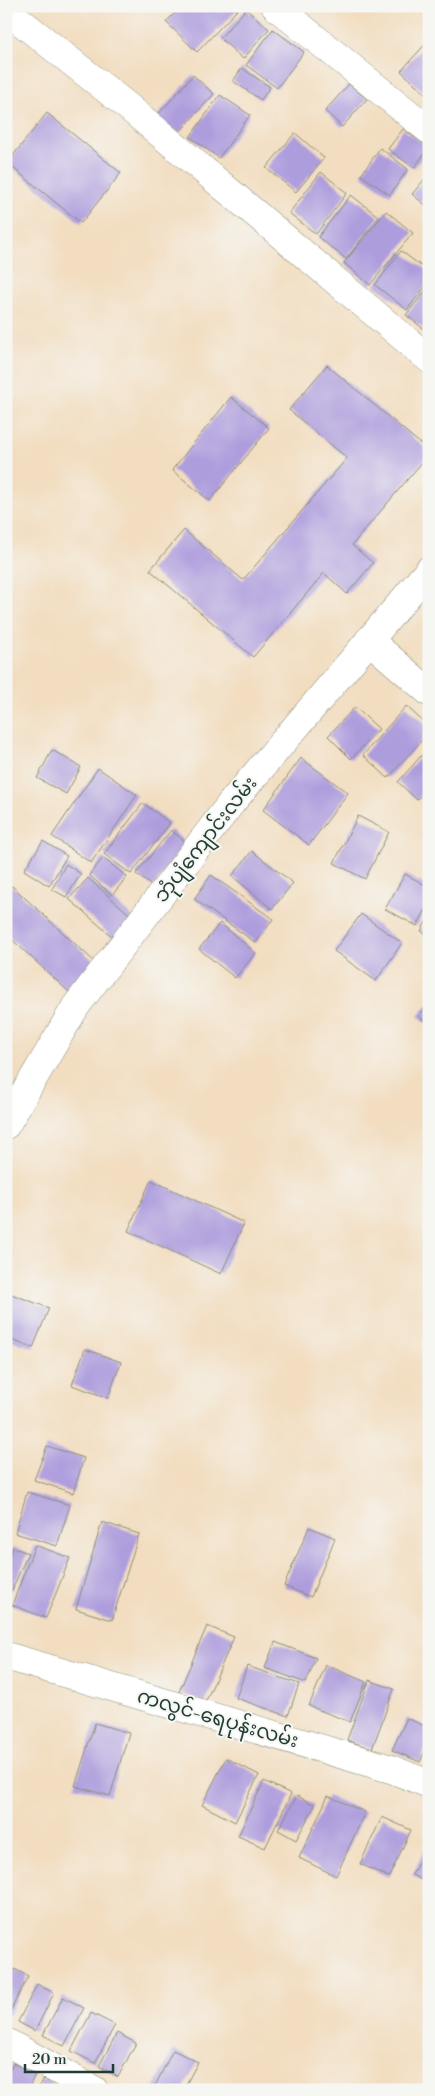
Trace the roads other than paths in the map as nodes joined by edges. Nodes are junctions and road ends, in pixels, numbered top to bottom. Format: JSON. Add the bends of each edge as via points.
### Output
{"nodes":[{"id":1,"x":276,"y":6,"type":"edge"},
{"id":2,"x":6,"y":10,"type":"edge"},
{"id":3,"x":429,"y":130,"type":"edge"},
{"id":4,"x":429,"y":359,"type":"edge"},
{"id":5,"x":429,"y":570,"type":"edge"},
{"id":6,"x":369,"y":640,"type":"junction"},
{"id":7,"x":429,"y":692,"type":"edge"},
{"id":8,"x":6,"y":1125,"type":"edge"},
{"id":9,"x":6,"y":1656,"type":"edge"},
{"id":10,"x":429,"y":1784,"type":"edge"},
{"id":11,"x":6,"y":2042,"type":"edge"},
{"id":12,"x":94,"y":2090,"type":"edge"}],
"edges":[{"from":1,"to":3,"type":"street"},
{"from":2,"to":4,"type":"street","via":[[126,105]]},
{"from":5,"to":6,"type":"street","name":"ဘုံပျံကျောင်းလမ်း"},
{"from":6,"to":7,"type":"street"},
{"from":6,"to":8,"type":"street","name":"ဘုံပျံကျောင်းလမ်း","via":[[232,802],[76,1006]]},
{"from":9,"to":10,"type":"street","name":"ကလွင်-ရေပုန်းလမ်း","via":[[391,1769]]},
{"from":11,"to":12,"type":"street"}]}
